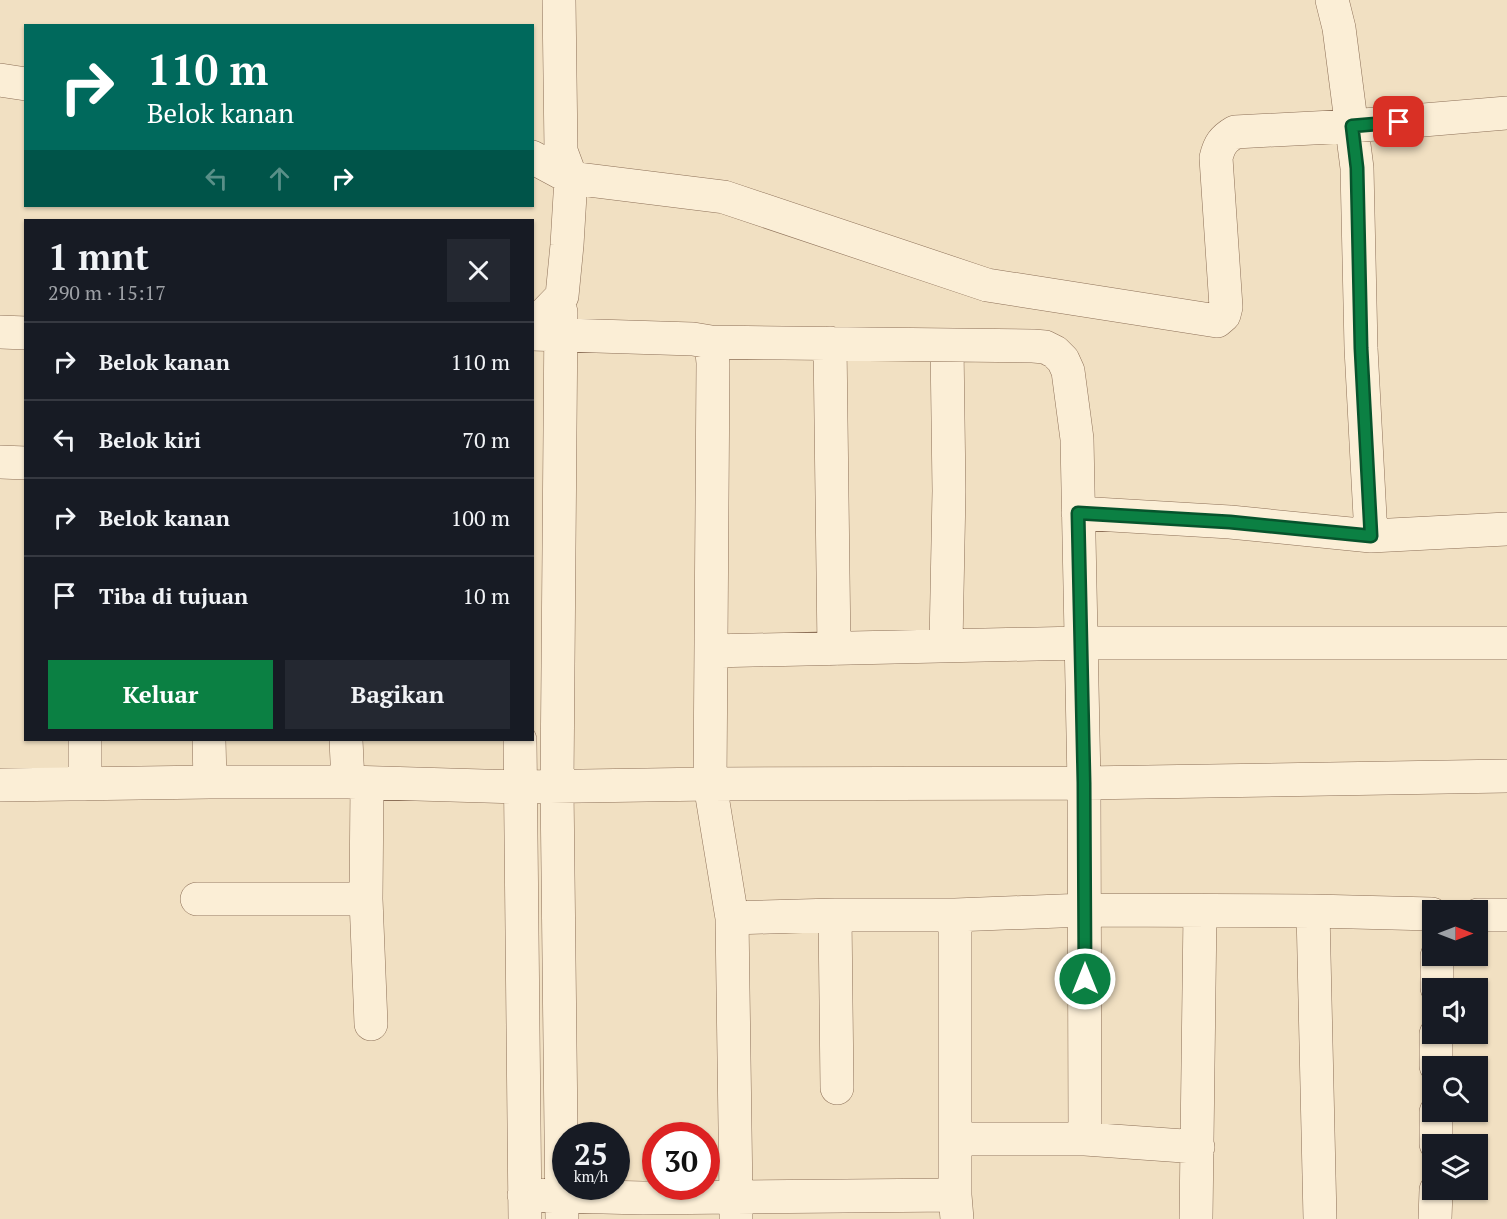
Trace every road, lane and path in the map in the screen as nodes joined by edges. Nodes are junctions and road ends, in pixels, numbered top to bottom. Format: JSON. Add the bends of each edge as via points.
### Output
{"nodes":[{"id":1,"x":559,"y":0,"type":"edge"},
{"id":2,"x":1332,"y":0,"type":"edge"},
{"id":3,"x":0,"y":80,"type":"edge"},
{"id":4,"x":24,"y":84,"type":"edge"},
{"id":5,"x":1507,"y":113,"type":"edge"},
{"id":6,"x":1352,"y":126,"type":"junction"},
{"id":7,"x":534,"y":158,"type":"edge"},
{"id":8,"x":571,"y":178,"type":"junction"},
{"id":9,"x":0,"y":332,"type":"edge"},
{"id":10,"x":542,"y":332,"type":"edge"},
{"id":11,"x":24,"y":333,"type":"edge"},
{"id":12,"x":711,"y":342,"type":"junction"},
{"id":13,"x":830,"y":343,"type":"junction"},
{"id":14,"x":947,"y":345,"type":"junction"},
{"id":15,"x":0,"y":462,"type":"edge"},
{"id":16,"x":24,"y":462,"type":"edge"},
{"id":17,"x":1078,"y":513,"type":"junction"},
{"id":18,"x":1507,"y":529,"type":"edge"},
{"id":19,"x":1371,"y":536,"type":"junction"},
{"id":20,"x":1080,"y":643,"type":"junction"},
{"id":21,"x":1507,"y":643,"type":"edge"},
{"id":22,"x":946,"y":644,"type":"junction"},
{"id":23,"x":834,"y":649,"type":"junction"},
{"id":24,"x":711,"y":651,"type":"junction"},
{"id":25,"x":85,"y":741,"type":"edge"},
{"id":26,"x":209,"y":741,"type":"edge"},
{"id":27,"x":346,"y":741,"type":"edge"},
{"id":28,"x":520,"y":741,"type":"edge"},
{"id":29,"x":1507,"y":776,"type":"edge"},
{"id":30,"x":210,"y":782,"type":"junction"},
{"id":31,"x":357,"y":783,"type":"junction"},
{"id":32,"x":1084,"y":783,"type":"junction"},
{"id":33,"x":86,"y":784,"type":"junction"},
{"id":34,"x":710,"y":784,"type":"junction"},
{"id":35,"x":0,"y":785,"type":"edge"},
{"id":36,"x":557,"y":786,"type":"junction"},
{"id":37,"x":519,"y":787,"type":"junction"},
{"id":38,"x":197,"y":899,"type":"dead end"},
{"id":39,"x":366,"y":899,"type":"junction"},
{"id":40,"x":1085,"y":910,"type":"junction"},
{"id":41,"x":1313,"y":911,"type":"junction"},
{"id":42,"x":1200,"y":912,"type":"junction"},
{"id":43,"x":1422,"y":914,"type":"edge"},
{"id":44,"x":835,"y":915,"type":"junction"},
{"id":45,"x":955,"y":915,"type":"junction"},
{"id":46,"x":1488,"y":915,"type":"edge"},
{"id":47,"x":1507,"y":915,"type":"edge"},
{"id":48,"x":732,"y":918,"type":"junction"},
{"id":49,"x":371,"y":1024,"type":"dead end"},
{"id":50,"x":837,"y":1088,"type":"dead end"},
{"id":51,"x":955,"y":1139,"type":"junction"},
{"id":52,"x":1085,"y":1139,"type":"junction"},
{"id":53,"x":1198,"y":1147,"type":"junction"},
{"id":54,"x":1436,"y":1200,"type":"edge"},
{"id":55,"x":525,"y":1207,"type":"edge"},
{"id":56,"x":956,"y":1207,"type":"edge"},
{"id":57,"x":562,"y":1208,"type":"edge"},
{"id":58,"x":736,"y":1208,"type":"edge"},
{"id":59,"x":1196,"y":1219,"type":"edge"},
{"id":60,"x":1320,"y":1219,"type":"edge"},
{"id":61,"x":1435,"y":1219,"type":"edge"}],
"edges":[{"from":1,"to":8,"type":"street","via":[[561,151]]},
{"from":2,"to":6,"type":"street"},
{"from":3,"to":4,"type":"street"},
{"from":5,"to":6,"type":"street"},
{"from":6,"to":8,"type":"street","via":[[1235,132],[1219,146],[1216,158],[1226,307],[1221,320],[1212,322],[987,285],[724,197]]},
{"from":6,"to":19,"type":"street","via":[[1357,168]]},
{"from":7,"to":8,"type":"street"},
{"from":8,"to":10,"type":"street","via":[[562,296]]},
{"from":9,"to":11,"type":"street"},
{"from":10,"to":12,"type":"street"},
{"from":10,"to":36,"type":"street"},
{"from":12,"to":13,"type":"street"},
{"from":12,"to":24,"type":"street"},
{"from":13,"to":14,"type":"street"},
{"from":13,"to":23,"type":"street"},
{"from":14,"to":17,"type":"street","via":[[1045,347],[1063,360],[1068,370],[1077,439]]},
{"from":14,"to":22,"type":"street"},
{"from":15,"to":16,"type":"street"},
{"from":17,"to":19,"type":"street"},
{"from":17,"to":20,"type":"street"},
{"from":18,"to":19,"type":"street"},
{"from":20,"to":21,"type":"street"},
{"from":20,"to":22,"type":"street"},
{"from":20,"to":32,"type":"street"},
{"from":22,"to":23,"type":"street"},
{"from":23,"to":24,"type":"street"},
{"from":24,"to":34,"type":"street"},
{"from":25,"to":33,"type":"street"},
{"from":26,"to":30,"type":"street"},
{"from":27,"to":31,"type":"street"},
{"from":28,"to":37,"type":"street"},
{"from":29,"to":32,"type":"street"},
{"from":30,"to":31,"type":"street"},
{"from":30,"to":33,"type":"street"},
{"from":31,"to":37,"type":"street"},
{"from":31,"to":39,"type":"street"},
{"from":32,"to":34,"type":"street"},
{"from":32,"to":40,"type":"street"},
{"from":33,"to":35,"type":"street"},
{"from":34,"to":36,"type":"street"},
{"from":34,"to":48,"type":"street"},
{"from":36,"to":37,"type":"street"},
{"from":36,"to":57,"type":"street"},
{"from":37,"to":55,"type":"street"},
{"from":38,"to":39,"type":"street"},
{"from":39,"to":49,"type":"street"},
{"from":40,"to":42,"type":"street"},
{"from":40,"to":45,"type":"street"},
{"from":40,"to":52,"type":"street"},
{"from":41,"to":42,"type":"street"},
{"from":41,"to":43,"type":"street"},
{"from":41,"to":60,"type":"street"},
{"from":42,"to":53,"type":"street"},
{"from":44,"to":45,"type":"street"},
{"from":44,"to":48,"type":"street"},
{"from":44,"to":50,"type":"street"},
{"from":45,"to":51,"type":"street"},
{"from":46,"to":47,"type":"street"},
{"from":48,"to":58,"type":"street"},
{"from":51,"to":52,"type":"street"},
{"from":51,"to":56,"type":"street"},
{"from":52,"to":53,"type":"street"},
{"from":53,"to":59,"type":"street"},
{"from":54,"to":61,"type":"street"},
{"from":55,"to":57,"type":"street"},
{"from":56,"to":58,"type":"street"},
{"from":57,"to":58,"type":"street"}]}
